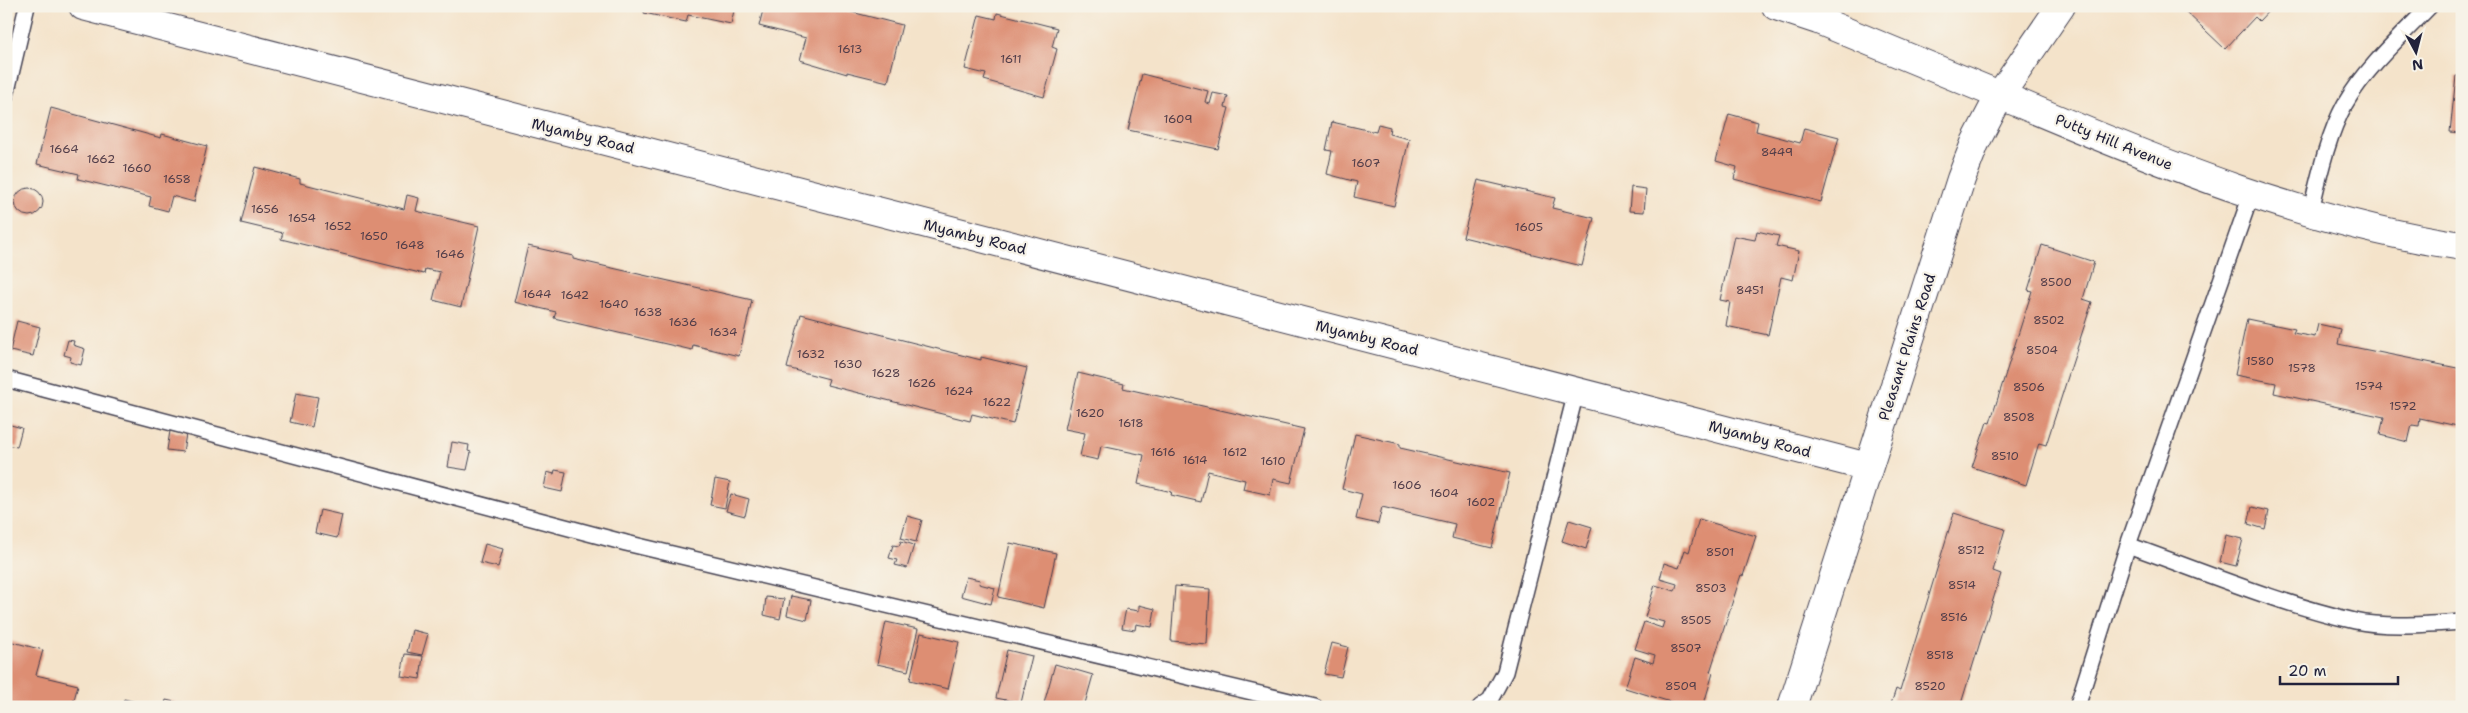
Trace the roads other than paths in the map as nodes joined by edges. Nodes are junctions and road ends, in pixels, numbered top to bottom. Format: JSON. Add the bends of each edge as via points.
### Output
{"nodes":[{"id":1,"x":27,"y":6,"type":"edge"},
{"id":2,"x":83,"y":6,"type":"edge"},
{"id":3,"x":1776,"y":6,"type":"edge"},
{"id":4,"x":2061,"y":6,"type":"edge"},
{"id":5,"x":2430,"y":6,"type":"edge"},
{"id":6,"x":6,"y":95,"type":"edge"},
{"id":7,"x":2000,"y":95,"type":"junction"},
{"id":8,"x":2251,"y":195,"type":"junction"},
{"id":9,"x":2310,"y":214,"type":"junction"},
{"id":10,"x":2462,"y":246,"type":"edge"},
{"id":11,"x":6,"y":379,"type":"edge"},
{"id":12,"x":1576,"y":392,"type":"junction"},
{"id":13,"x":1868,"y":467,"type":"junction"},
{"id":14,"x":2128,"y":545,"type":"junction"},
{"id":15,"x":2462,"y":622,"type":"edge"},
{"id":16,"x":1315,"y":707,"type":"edge"},
{"id":17,"x":1480,"y":707,"type":"edge"},
{"id":18,"x":1792,"y":707,"type":"edge"},
{"id":19,"x":2077,"y":707,"type":"edge"}],
"edges":[{"from":1,"to":6,"type":"lane"},
{"from":2,"to":12,"type":"street","name":"Myamby Road"},
{"from":3,"to":7,"type":"street","name":"Putty Hill Avenue"},
{"from":4,"to":7,"type":"street","name":"Pleasant Plains Road"},
{"from":5,"to":9,"type":"lane","via":[[2387,49],[2345,104],[2325,155]]},
{"from":7,"to":8,"type":"street","name":"Putty Hill Avenue","via":[[2113,143]]},
{"from":7,"to":13,"type":"street","name":"Pleasant Plains Road","via":[[1961,179]]},
{"from":8,"to":9,"type":"street","name":"Putty Hill Avenue"},
{"from":8,"to":14,"type":"lane"},
{"from":9,"to":10,"type":"street","name":"Putty Hill Avenue","via":[[2345,224]]},
{"from":11,"to":16,"type":"lane","via":[[626,543]]},
{"from":12,"to":13,"type":"street","name":"Myamby Road"},
{"from":12,"to":17,"type":"lane","via":[[1505,672],[1490,700]]},
{"from":13,"to":18,"type":"street","name":"Pleasant Plains Road"},
{"from":14,"to":15,"type":"lane","via":[[2254,591],[2357,622]]},
{"from":14,"to":19,"type":"lane"}]}
